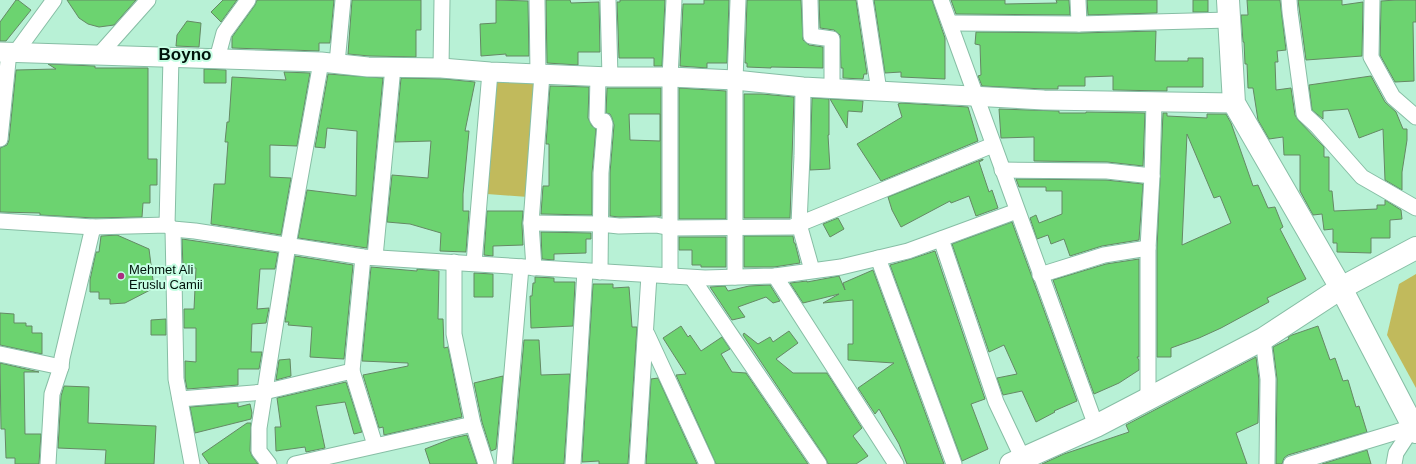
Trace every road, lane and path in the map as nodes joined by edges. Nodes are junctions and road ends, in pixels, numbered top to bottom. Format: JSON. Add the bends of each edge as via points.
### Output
{"nodes":[{"id":1,"x":148,"y":0,"type":"edge"},
{"id":2,"x":248,"y":0,"type":"edge"},
{"id":3,"x":343,"y":0,"type":"edge"},
{"id":4,"x":442,"y":0,"type":"edge"},
{"id":5,"x":537,"y":0,"type":"edge"},
{"id":6,"x":608,"y":0,"type":"edge"},
{"id":7,"x":674,"y":0,"type":"edge"},
{"id":8,"x":738,"y":0,"type":"edge"},
{"id":9,"x":810,"y":0,"type":"edge"},
{"id":10,"x":865,"y":0,"type":"edge"},
{"id":11,"x":941,"y":0,"type":"edge"},
{"id":12,"x":1078,"y":0,"type":"edge"},
{"id":13,"x":1289,"y":0,"type":"edge"},
{"id":14,"x":1372,"y":0,"type":"edge"},
{"id":15,"x":50,"y":2,"type":"edge"},
{"id":16,"x":1228,"y":10,"type":"edge"},
{"id":17,"x":951,"y":23,"type":"junction"},
{"id":18,"x":1079,"y":24,"type":"junction"},
{"id":19,"x":8,"y":52,"type":"edge"},
{"id":20,"x":100,"y":55,"type":"junction"},
{"id":21,"x":171,"y":57,"type":"junction"},
{"id":22,"x":217,"y":59,"type":"junction"},
{"id":23,"x":329,"y":62,"type":"junction"},
{"id":24,"x":393,"y":67,"type":"junction"},
{"id":25,"x":440,"y":68,"type":"junction"},
{"id":26,"x":490,"y":72,"type":"junction"},
{"id":27,"x":540,"y":74,"type":"junction"},
{"id":28,"x":604,"y":77,"type":"junction"},
{"id":29,"x":670,"y":77,"type":"junction"},
{"id":30,"x":735,"y":80,"type":"junction"},
{"id":31,"x":804,"y":87,"type":"junction"},
{"id":32,"x":832,"y":88,"type":"junction"},
{"id":33,"x":879,"y":91,"type":"junction"},
{"id":34,"x":976,"y":96,"type":"junction"},
{"id":35,"x":1154,"y":102,"type":"junction"},
{"id":36,"x":1234,"y":103,"type":"junction"},
{"id":37,"x":1416,"y":117,"type":"edge"},
{"id":38,"x":0,"y":139,"type":"edge"},
{"id":39,"x":993,"y":144,"type":"junction"},
{"id":40,"x":1002,"y":170,"type":"junction"},
{"id":41,"x":1152,"y":176,"type":"junction"},
{"id":42,"x":1416,"y":208,"type":"edge"},
{"id":43,"x":1017,"y":211,"type":"junction"},
{"id":44,"x":0,"y":222,"type":"edge"},
{"id":45,"x":531,"y":223,"type":"junction"},
{"id":46,"x":600,"y":224,"type":"junction"},
{"id":47,"x":799,"y":224,"type":"junction"},
{"id":48,"x":93,"y":227,"type":"junction"},
{"id":49,"x":170,"y":227,"type":"junction"},
{"id":50,"x":736,"y":227,"type":"junction"},
{"id":51,"x":671,"y":228,"type":"junction"},
{"id":52,"x":941,"y":239,"type":"junction"},
{"id":53,"x":288,"y":245,"type":"junction"},
{"id":54,"x":1148,"y":248,"type":"junction"},
{"id":55,"x":1416,"y":248,"type":"edge"},
{"id":56,"x":369,"y":257,"type":"junction"},
{"id":57,"x":878,"y":258,"type":"junction"},
{"id":58,"x":454,"y":262,"type":"junction"},
{"id":59,"x":474,"y":263,"type":"junction"},
{"id":60,"x":527,"y":268,"type":"junction"},
{"id":61,"x":812,"y":270,"type":"junction"},
{"id":62,"x":585,"y":271,"type":"junction"},
{"id":63,"x":600,"y":272,"type":"junction"},
{"id":64,"x":1040,"y":274,"type":"junction"},
{"id":65,"x":649,"y":275,"type":"junction"},
{"id":66,"x":670,"y":276,"type":"junction"},
{"id":67,"x":775,"y":276,"type":"junction"},
{"id":68,"x":735,"y":277,"type":"junction"},
{"id":69,"x":692,"y":278,"type":"junction"},
{"id":70,"x":1341,"y":288,"type":"junction"},
{"id":71,"x":646,"y":331,"type":"junction"},
{"id":72,"x":1263,"y":339,"type":"junction"},
{"id":73,"x":0,"y":354,"type":"edge"},
{"id":74,"x":61,"y":367,"type":"junction"},
{"id":75,"x":352,"y":371,"type":"junction"},
{"id":76,"x":264,"y":392,"type":"junction"},
{"id":77,"x":180,"y":399,"type":"junction"},
{"id":78,"x":1148,"y":400,"type":"junction"},
{"id":79,"x":473,"y":424,"type":"junction"},
{"id":80,"x":1096,"y":426,"type":"junction"},
{"id":81,"x":1415,"y":429,"type":"edge"},
{"id":82,"x":375,"y":445,"type":"junction"},
{"id":83,"x":1017,"y":462,"type":"edge"},
{"id":84,"x":48,"y":464,"type":"edge"},
{"id":85,"x":192,"y":464,"type":"edge"},
{"id":86,"x":269,"y":464,"type":"edge"},
{"id":87,"x":295,"y":464,"type":"edge"},
{"id":88,"x":486,"y":464,"type":"edge"},
{"id":89,"x":504,"y":464,"type":"edge"},
{"id":90,"x":573,"y":464,"type":"edge"},
{"id":91,"x":637,"y":464,"type":"edge"},
{"id":92,"x":707,"y":464,"type":"edge"},
{"id":93,"x":819,"y":464,"type":"edge"},
{"id":94,"x":896,"y":464,"type":"edge"},
{"id":95,"x":954,"y":464,"type":"edge"},
{"id":96,"x":1267,"y":464,"type":"edge"},
{"id":97,"x":1291,"y":464,"type":"edge"},
{"id":98,"x":1394,"y":464,"type":"edge"}],
"edges":[{"from":1,"to":20,"type":"street"},
{"from":2,"to":22,"type":"street","via":[[224,34]]},
{"from":3,"to":23,"type":"street"},
{"from":4,"to":25,"type":"street"},
{"from":5,"to":27,"type":"street"},
{"from":6,"to":28,"type":"street"},
{"from":7,"to":29,"type":"street"},
{"from":8,"to":30,"type":"street"},
{"from":9,"to":32,"type":"street","via":[[811,36],[832,39]]},
{"from":10,"to":33,"type":"street"},
{"from":11,"to":17,"type":"street"},
{"from":12,"to":18,"type":"street"},
{"from":13,"to":42,"type":"street","via":[[1304,114],[1362,177]]},
{"from":14,"to":37,"type":"street","via":[[1371,57],[1393,97]]},
{"from":15,"to":19,"type":"street"},
{"from":16,"to":18,"type":"street"},
{"from":16,"to":36,"type":"main road"},
{"from":17,"to":18,"type":"street"},
{"from":17,"to":34,"type":"street"},
{"from":19,"to":20,"type":"street"},
{"from":19,"to":38,"type":"street"},
{"from":20,"to":21,"type":"street"},
{"from":21,"to":22,"type":"street"},
{"from":21,"to":49,"type":"street"},
{"from":22,"to":23,"type":"street"},
{"from":23,"to":24,"type":"street"},
{"from":23,"to":53,"type":"street"},
{"from":24,"to":25,"type":"street"},
{"from":24,"to":56,"type":"street"},
{"from":25,"to":26,"type":"street"},
{"from":26,"to":27,"type":"street"},
{"from":26,"to":59,"type":"street"},
{"from":27,"to":28,"type":"street"},
{"from":27,"to":45,"type":"street"},
{"from":28,"to":29,"type":"street"},
{"from":28,"to":46,"type":"street","via":[[597,118],[605,124]]},
{"from":29,"to":30,"type":"street"},
{"from":29,"to":51,"type":"street"},
{"from":30,"to":31,"type":"street"},
{"from":30,"to":50,"type":"street"},
{"from":31,"to":32,"type":"street"},
{"from":31,"to":47,"type":"street"},
{"from":32,"to":33,"type":"street"},
{"from":33,"to":34,"type":"street"},
{"from":34,"to":35,"type":"street"},
{"from":34,"to":39,"type":"street"},
{"from":35,"to":36,"type":"street"},
{"from":35,"to":41,"type":"street"},
{"from":36,"to":70,"type":"main road"},
{"from":39,"to":40,"type":"street"},
{"from":39,"to":47,"type":"street"},
{"from":40,"to":41,"type":"street","via":[[1107,171]]},
{"from":40,"to":43,"type":"street"},
{"from":41,"to":54,"type":"street"},
{"from":43,"to":52,"type":"street"},
{"from":43,"to":64,"type":"street"},
{"from":44,"to":48,"type":"street"},
{"from":45,"to":46,"type":"street"},
{"from":45,"to":60,"type":"street"},
{"from":46,"to":51,"type":"street"},
{"from":46,"to":63,"type":"street"},
{"from":47,"to":50,"type":"street","via":[[792,227]]},
{"from":47,"to":61,"type":"street"},
{"from":48,"to":49,"type":"street"},
{"from":48,"to":74,"type":"street"},
{"from":49,"to":53,"type":"street"},
{"from":49,"to":77,"type":"street","via":[[176,379]]},
{"from":50,"to":51,"type":"street"},
{"from":50,"to":68,"type":"street"},
{"from":51,"to":66,"type":"street"},
{"from":52,"to":57,"type":"street"},
{"from":52,"to":83,"type":"street"},
{"from":53,"to":56,"type":"street"},
{"from":53,"to":76,"type":"street"},
{"from":54,"to":64,"type":"street","via":[[1104,255]]},
{"from":54,"to":78,"type":"street"},
{"from":55,"to":70,"type":"main road"},
{"from":56,"to":58,"type":"street"},
{"from":56,"to":75,"type":"street"},
{"from":57,"to":61,"type":"street","via":[[841,267]]},
{"from":57,"to":95,"type":"street"},
{"from":58,"to":59,"type":"street"},
{"from":58,"to":79,"type":"street","via":[[454,334]]},
{"from":59,"to":60,"type":"street"},
{"from":60,"to":62,"type":"street"},
{"from":60,"to":89,"type":"street"},
{"from":61,"to":67,"type":"street"},
{"from":62,"to":63,"type":"street"},
{"from":62,"to":90,"type":"street"},
{"from":63,"to":65,"type":"street"},
{"from":64,"to":80,"type":"street"},
{"from":65,"to":66,"type":"street"},
{"from":65,"to":71,"type":"street"},
{"from":66,"to":69,"type":"street"},
{"from":67,"to":68,"type":"street"},
{"from":67,"to":94,"type":"street"},
{"from":68,"to":69,"type":"street"},
{"from":69,"to":93,"type":"street"},
{"from":70,"to":72,"type":"main road"},
{"from":70,"to":81,"type":"main road"},
{"from":71,"to":91,"type":"street"},
{"from":71,"to":92,"type":"street"},
{"from":72,"to":78,"type":"main road"},
{"from":72,"to":96,"type":"street","via":[[1268,379]]},
{"from":73,"to":74,"type":"street"},
{"from":74,"to":84,"type":"street","via":[[52,394]]},
{"from":75,"to":76,"type":"street"},
{"from":75,"to":82,"type":"street"},
{"from":76,"to":77,"type":"street"},
{"from":76,"to":86,"type":"street","via":[[259,451]]},
{"from":77,"to":85,"type":"street"},
{"from":78,"to":80,"type":"main road"},
{"from":79,"to":82,"type":"street"},
{"from":79,"to":88,"type":"street"},
{"from":80,"to":83,"type":"main road"},
{"from":81,"to":97,"type":"street"},
{"from":81,"to":98,"type":"street","via":[[1396,453]]},
{"from":82,"to":87,"type":"street"}]}
